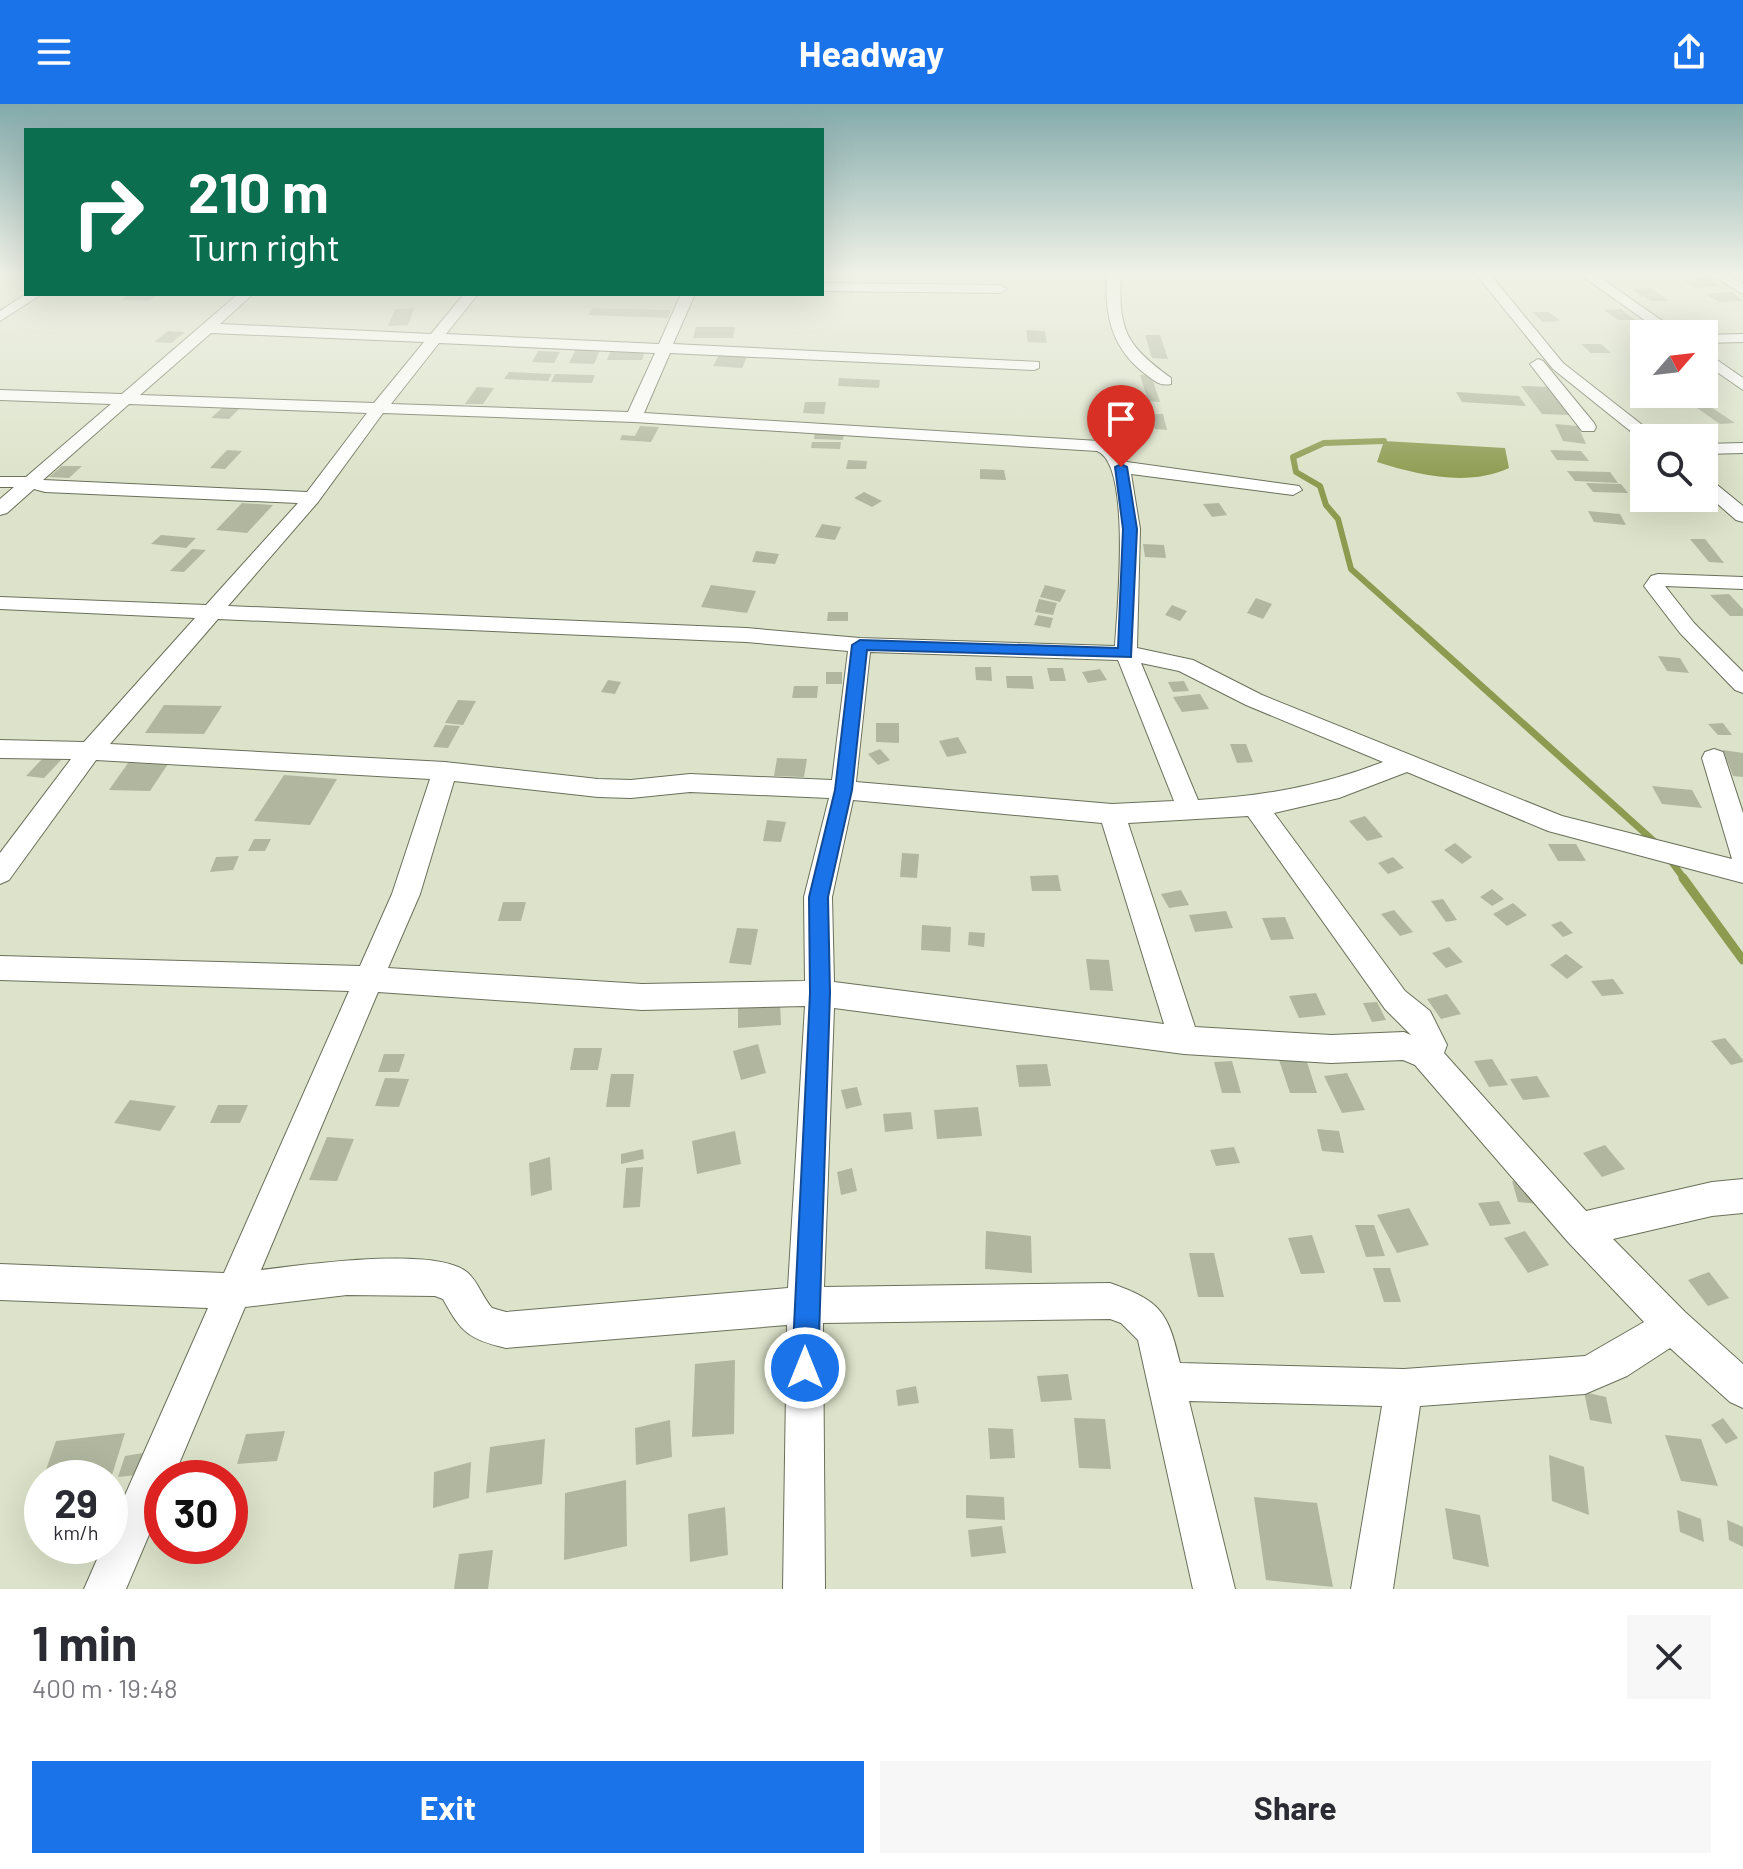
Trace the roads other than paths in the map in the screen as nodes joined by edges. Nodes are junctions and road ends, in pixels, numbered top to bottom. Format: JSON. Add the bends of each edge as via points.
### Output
{"nodes":[{"id":1,"x":191,"y":342,"type":"edge"},
{"id":2,"x":432,"y":342,"type":"edge"},
{"id":3,"x":570,"y":342,"type":"edge"},
{"id":4,"x":665,"y":342,"type":"edge"},
{"id":5,"x":1123,"y":342,"type":"edge"},
{"id":6,"x":1521,"y":342,"type":"edge"},
{"id":7,"x":1539,"y":342,"type":"edge"},
{"id":8,"x":663,"y":346,"type":"junction"},
{"id":9,"x":1034,"y":365,"type":"dead end"},
{"id":10,"x":1718,"y":366,"type":"edge"},
{"id":11,"x":1165,"y":381,"type":"dead end"},
{"id":12,"x":1743,"y":385,"type":"edge"},
{"id":13,"x":0,"y":395,"type":"edge"},
{"id":14,"x":124,"y":398,"type":"junction"},
{"id":15,"x":377,"y":410,"type":"junction"},
{"id":16,"x":634,"y":417,"type":"junction"},
{"id":17,"x":1632,"y":424,"type":"edge"},
{"id":18,"x":1588,"y":427,"type":"dead end"},
{"id":19,"x":1743,"y":448,"type":"edge"},
{"id":20,"x":1718,"y":449,"type":"edge"},
{"id":21,"x":1121,"y":467,"type":"junction"},
{"id":22,"x":0,"y":482,"type":"edge"},
{"id":23,"x":31,"y":482,"type":"junction"},
{"id":24,"x":1293,"y":490,"type":"dead end"},
{"id":25,"x":1718,"y":495,"type":"edge"},
{"id":26,"x":312,"y":498,"type":"junction"},
{"id":27,"x":0,"y":509,"type":"edge"},
{"id":28,"x":1743,"y":516,"type":"edge"},
{"id":29,"x":1743,"y":583,"type":"edge"},
{"id":30,"x":0,"y":603,"type":"edge"},
{"id":31,"x":211,"y":614,"type":"junction"},
{"id":32,"x":860,"y":645,"type":"junction"},
{"id":33,"x":1126,"y":653,"type":"junction"},
{"id":34,"x":1743,"y":685,"type":"edge"},
{"id":35,"x":0,"y":749,"type":"edge"},
{"id":36,"x":90,"y":751,"type":"junction"},
{"id":37,"x":1714,"y":758,"type":"dead end"},
{"id":38,"x":1406,"y":763,"type":"junction"},
{"id":39,"x":445,"y":771,"type":"junction"},
{"id":40,"x":843,"y":790,"type":"junction"},
{"id":41,"x":1255,"y":806,"type":"junction"},
{"id":42,"x":1190,"y":810,"type":"junction"},
{"id":43,"x":1112,"y":814,"type":"junction"},
{"id":44,"x":1743,"y":855,"type":"edge"},
{"id":45,"x":1743,"y":872,"type":"edge"},
{"id":46,"x":0,"y":873,"type":"edge"},
{"id":47,"x":0,"y":968,"type":"edge"},
{"id":48,"x":370,"y":979,"type":"junction"},
{"id":49,"x":820,"y":993,"type":"junction"},
{"id":50,"x":1184,"y":1040,"type":"junction"},
{"id":51,"x":1426,"y":1055,"type":"junction"},
{"id":52,"x":1743,"y":1196,"type":"edge"},
{"id":53,"x":1580,"y":1230,"type":"junction"},
{"id":54,"x":0,"y":1282,"type":"edge"},
{"id":55,"x":233,"y":1291,"type":"junction"},
{"id":56,"x":805,"y":1305,"type":"junction"},
{"id":57,"x":1672,"y":1325,"type":"junction"},
{"id":58,"x":1167,"y":1382,"type":"junction"},
{"id":59,"x":1404,"y":1388,"type":"junction"},
{"id":60,"x":1743,"y":1389,"type":"edge"},
{"id":61,"x":105,"y":1589,"type":"edge"},
{"id":62,"x":804,"y":1589,"type":"edge"},
{"id":63,"x":1214,"y":1589,"type":"edge"},
{"id":64,"x":1372,"y":1589,"type":"edge"}],
"edges":[{"from":1,"to":14,"type":"street"},
{"from":2,"to":15,"type":"street"},
{"from":3,"to":8,"type":"street"},
{"from":4,"to":8,"type":"street"},
{"from":5,"to":11,"type":"street"},
{"from":6,"to":18,"type":"street"},
{"from":7,"to":17,"type":"street","via":[[1558,366]]},
{"from":8,"to":9,"type":"street"},
{"from":8,"to":16,"type":"street"},
{"from":10,"to":12,"type":"street"},
{"from":13,"to":14,"type":"street"},
{"from":14,"to":15,"type":"street"},
{"from":14,"to":23,"type":"street"},
{"from":15,"to":16,"type":"street"},
{"from":15,"to":26,"type":"street"},
{"from":16,"to":21,"type":"street","via":[[1099,446],[1110,450]]},
{"from":19,"to":20,"type":"street"},
{"from":21,"to":24,"type":"street"},
{"from":21,"to":33,"type":"street","via":[[1130,529]]},
{"from":22,"to":23,"type":"street"},
{"from":23,"to":26,"type":"street","via":[[45,487]]},
{"from":23,"to":27,"type":"street"},
{"from":25,"to":28,"type":"street"},
{"from":26,"to":31,"type":"street"},
{"from":29,"to":34,"type":"street","via":[[1679,578],[1658,580],[1654,586]]},
{"from":30,"to":31,"type":"street"},
{"from":31,"to":32,"type":"street","via":[[746,635]]},
{"from":31,"to":36,"type":"street"},
{"from":32,"to":33,"type":"street"},
{"from":32,"to":40,"type":"street"},
{"from":33,"to":38,"type":"street","via":[[1185,665],[1254,700]]},
{"from":33,"to":42,"type":"street"},
{"from":35,"to":36,"type":"street"},
{"from":36,"to":39,"type":"street"},
{"from":36,"to":46,"type":"street"},
{"from":37,"to":44,"type":"street"},
{"from":38,"to":41,"type":"street","via":[[1339,789]]},
{"from":38,"to":45,"type":"street","via":[[1557,824]]},
{"from":39,"to":40,"type":"street","via":[[598,788],[690,783]]},
{"from":39,"to":48,"type":"street","via":[[406,894]]},
{"from":40,"to":43,"type":"street"},
{"from":40,"to":49,"type":"street","via":[[818,897]]},
{"from":41,"to":42,"type":"street"},
{"from":41,"to":51,"type":"street","via":[[1395,1000],[1419,1020],[1432,1045]]},
{"from":42,"to":43,"type":"street"},
{"from":43,"to":50,"type":"street"},
{"from":47,"to":48,"type":"street"},
{"from":48,"to":49,"type":"street","via":[[642,997]]},
{"from":48,"to":55,"type":"street"},
{"from":49,"to":50,"type":"street"},
{"from":49,"to":56,"type":"street"},
{"from":50,"to":51,"type":"street","via":[[1331,1049],[1404,1046]]},
{"from":51,"to":53,"type":"street"},
{"from":52,"to":53,"type":"street"},
{"from":53,"to":57,"type":"street"},
{"from":54,"to":55,"type":"street"},
{"from":55,"to":56,"type":"street","via":[[347,1277],[435,1278],[455,1285],[482,1324],[506,1330]]},
{"from":55,"to":61,"type":"street"},
{"from":56,"to":58,"type":"street","via":[[1110,1301],[1133,1309],[1154,1331]]},
{"from":56,"to":62,"type":"street"},
{"from":57,"to":59,"type":"street","via":[[1614,1363],[1585,1375]]},
{"from":57,"to":60,"type":"street"},
{"from":58,"to":59,"type":"street"},
{"from":58,"to":63,"type":"street"},
{"from":59,"to":64,"type":"street"}]}
